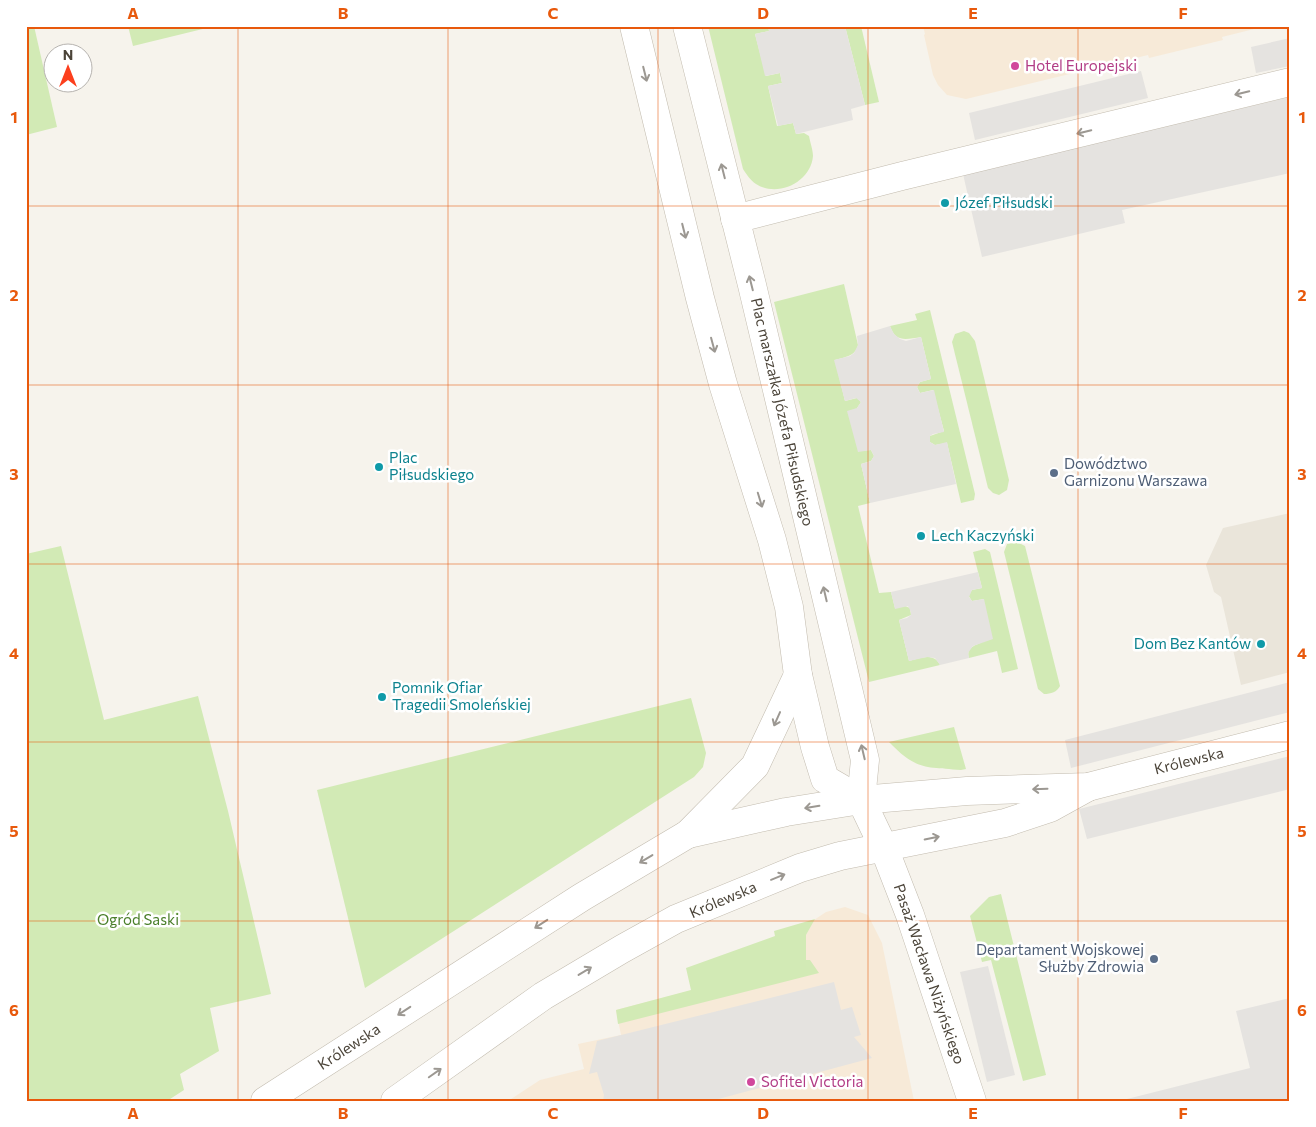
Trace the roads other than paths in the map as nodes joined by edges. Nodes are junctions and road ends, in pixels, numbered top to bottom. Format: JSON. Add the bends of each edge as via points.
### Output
{"nodes":[{"id":1,"x":634,"y":26,"type":"edge"},
{"id":2,"x":687,"y":26,"type":"edge"},
{"id":3,"x":1290,"y":82,"type":"edge"},
{"id":4,"x":735,"y":219,"type":"junction"},
{"id":5,"x":798,"y":676,"type":"junction"},
{"id":6,"x":1290,"y":735,"type":"edge"},
{"id":7,"x":1088,"y":787,"type":"junction"},
{"id":8,"x":861,"y":800,"type":"junction"},
{"id":9,"x":688,"y":834,"type":"junction"},
{"id":10,"x":884,"y":848,"type":"junction"},
{"id":11,"x":265,"y":1101,"type":"edge"},
{"id":12,"x":395,"y":1101,"type":"edge"},
{"id":13,"x":972,"y":1101,"type":"edge"}],
"edges":[{"from":1,"to":5,"type":"street","one_way":true,"via":[[700,298],[789,607]]},
{"from":4,"to":2,"type":"street","name":"Plac marszałka Józefa Piłsudskiego","one_way":true},
{"from":3,"to":4,"type":"street","one_way":true},
{"from":8,"to":4,"type":"street","name":"Plac marszałka Józefa Piłsudskiego","one_way":true,"via":[[865,760]]},
{"from":5,"to":8,"type":"street","via":[[825,779]]},
{"from":5,"to":9,"type":"street","one_way":true,"via":[[755,766]]},
{"from":6,"to":7,"type":"street","name":"Królewska"},
{"from":7,"to":8,"type":"street","name":"Królewska","one_way":true,"via":[[967,791]]},
{"from":10,"to":7,"type":"street","name":"Królewska","one_way":true,"via":[[1005,823],[1050,808]]},
{"from":8,"to":9,"type":"street","name":"Królewska","one_way":true,"via":[[786,812]]},
{"from":8,"to":10,"type":"street","name":"Pasaż Wacława Niżyńskiego"},
{"from":9,"to":11,"type":"street","name":"Królewska","one_way":true,"via":[[582,897]]},
{"from":12,"to":10,"type":"street","name":"Królewska","one_way":true,"via":[[543,996],[676,919],[800,868]]},
{"from":10,"to":13,"type":"street","name":"Pasaż Wacława Niżyńskiego","via":[[910,915]]}]}
